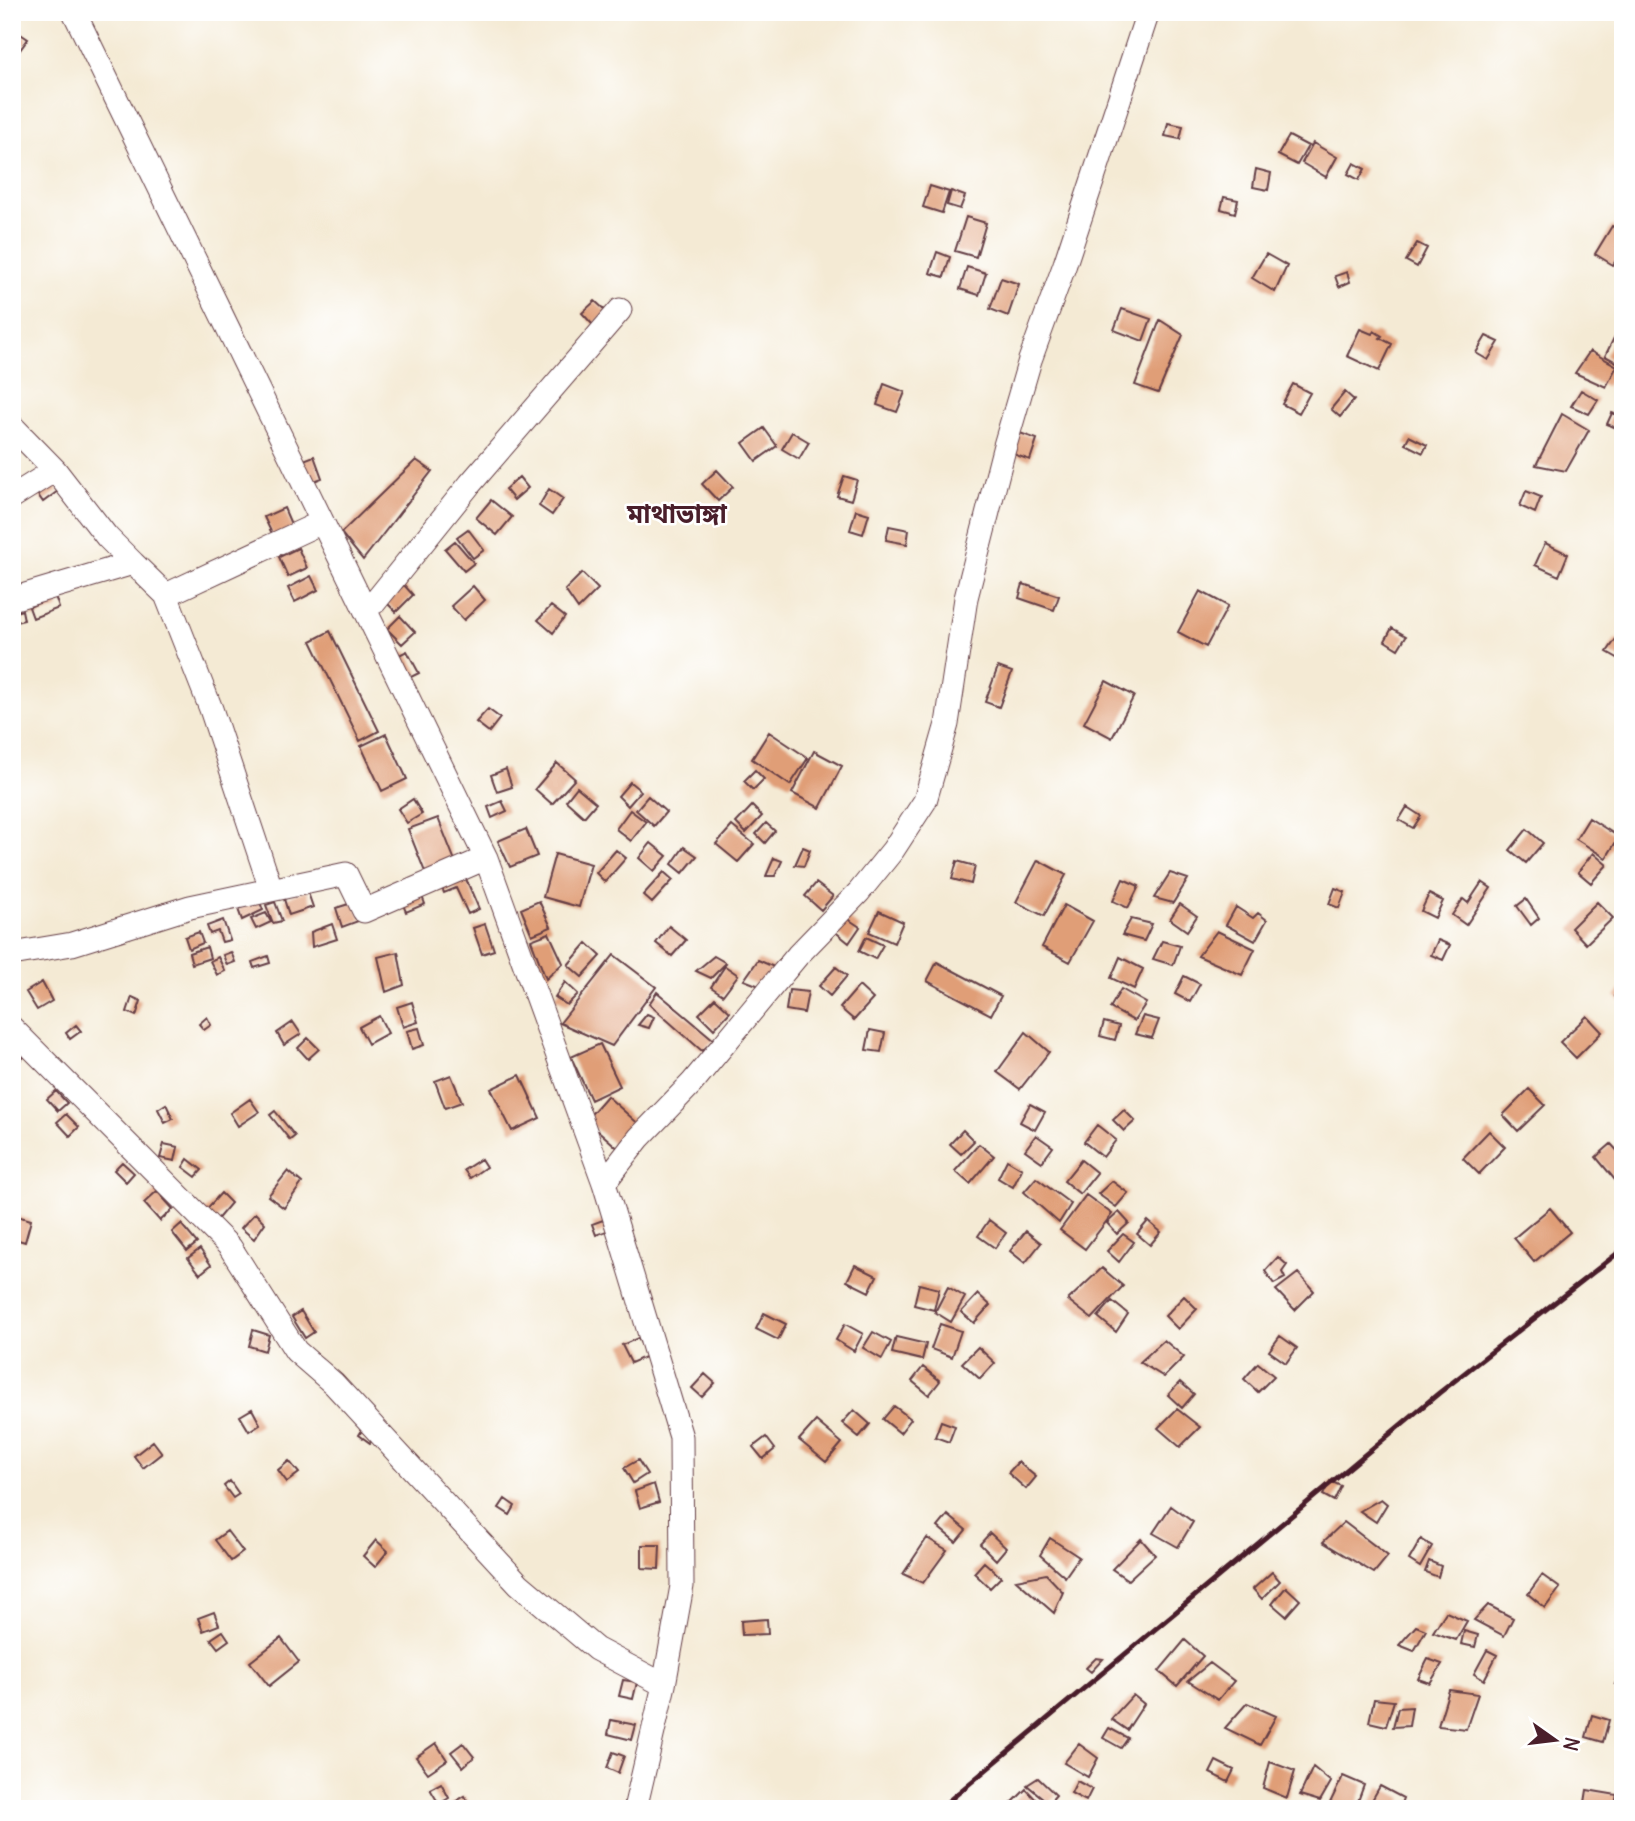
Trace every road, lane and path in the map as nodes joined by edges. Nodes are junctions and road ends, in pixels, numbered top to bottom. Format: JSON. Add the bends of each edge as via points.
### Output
{"nodes":[{"id":1,"x":74,"y":12,"type":"edge"},
{"id":2,"x":1148,"y":12,"type":"edge"},
{"id":3,"x":620,"y":310,"type":"dead end"},
{"id":4,"x":12,"y":426,"type":"edge"},
{"id":5,"x":55,"y":470,"type":"junction"},
{"id":6,"x":12,"y":497,"type":"edge"},
{"id":7,"x":323,"y":522,"type":"junction"},
{"id":8,"x":133,"y":563,"type":"junction"},
{"id":9,"x":166,"y":596,"type":"junction"},
{"id":10,"x":12,"y":599,"type":"edge"},
{"id":11,"x":375,"y":602,"type":"dead end"},
{"id":12,"x":486,"y":858,"type":"junction"},
{"id":13,"x":271,"y":889,"type":"junction"},
{"id":14,"x":12,"y":954,"type":"edge"},
{"id":15,"x":12,"y":1028,"type":"edge"},
{"id":16,"x":604,"y":1183,"type":"junction"},
{"id":17,"x":664,"y":1685,"type":"junction"},
{"id":18,"x":635,"y":1809,"type":"edge"}],
"edges":[{"from":1,"to":7,"type":"street"},
{"from":2,"to":16,"type":"street","via":[[1004,449],[966,598],[947,724],[925,801],[859,892],[798,955]]},
{"from":3,"to":11,"type":"street"},
{"from":4,"to":5,"type":"street"},
{"from":5,"to":6,"type":"street"},
{"from":5,"to":8,"type":"street"},
{"from":7,"to":9,"type":"street"},
{"from":7,"to":12,"type":"street"},
{"from":8,"to":9,"type":"street"},
{"from":8,"to":10,"type":"street"},
{"from":9,"to":13,"type":"street","via":[[211,709]]},
{"from":12,"to":13,"type":"street","via":[[364,911],[346,874]]},
{"from":12,"to":16,"type":"street"},
{"from":13,"to":14,"type":"street","via":[[190,906],[72,944]]},
{"from":15,"to":17,"type":"street","via":[[230,1247],[296,1351],[334,1384],[519,1584],[596,1649]]},
{"from":16,"to":17,"type":"street","via":[[681,1437],[682,1587]]},
{"from":17,"to":18,"type":"street"}]}
